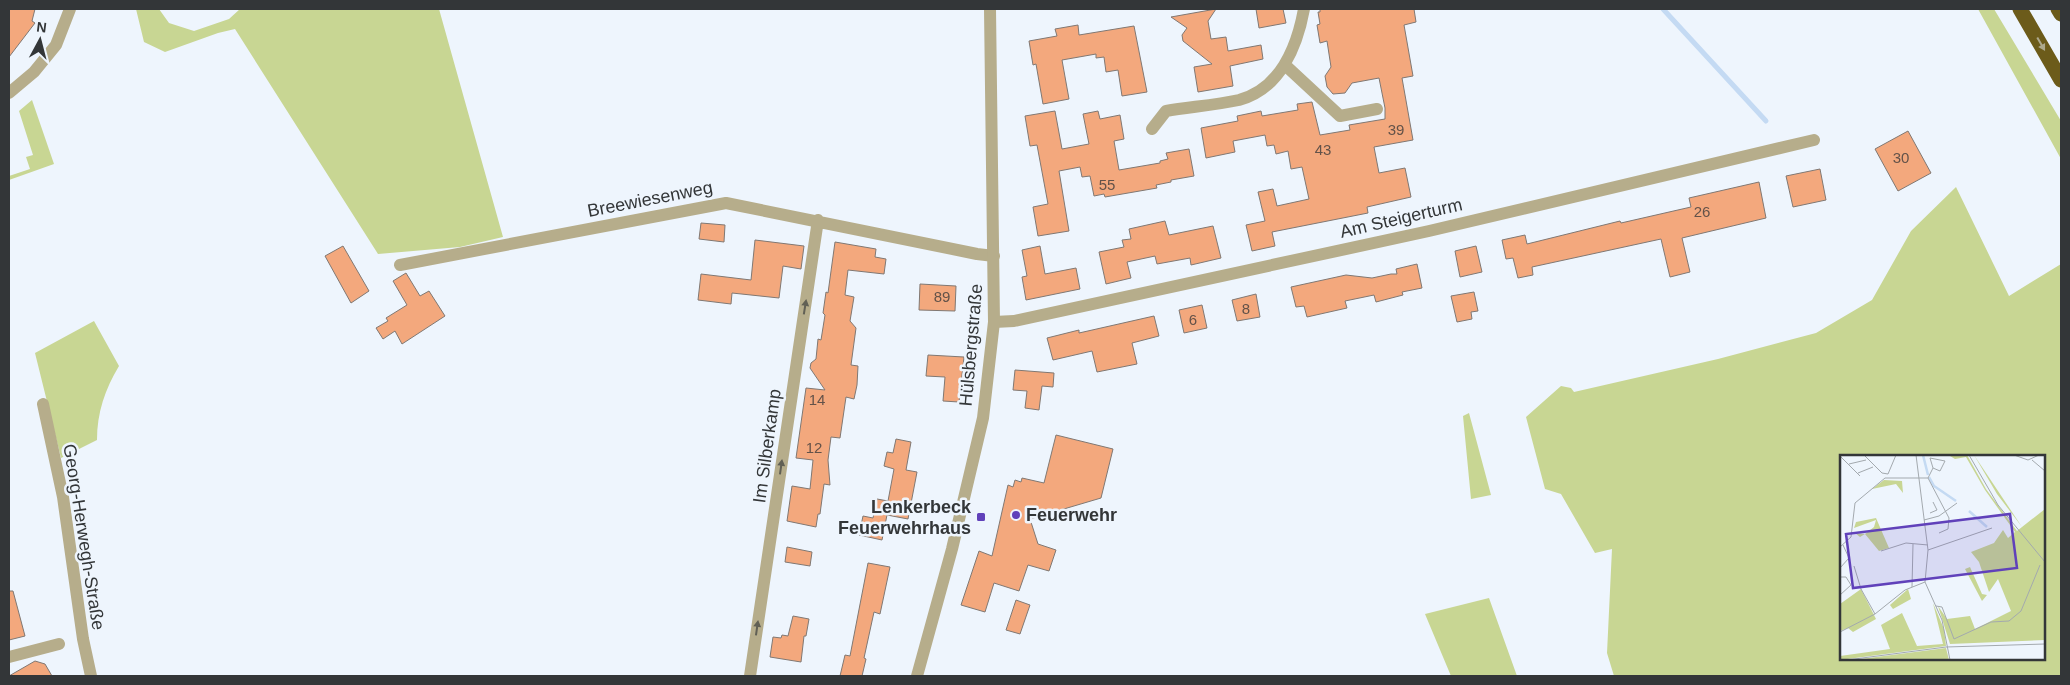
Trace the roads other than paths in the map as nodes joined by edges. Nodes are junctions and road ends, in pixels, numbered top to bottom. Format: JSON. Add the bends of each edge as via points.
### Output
{"nodes":[{"id":1,"x":70,"y":9,"type":"edge"},
{"id":2,"x":990,"y":9,"type":"edge"},
{"id":3,"x":1304,"y":9,"type":"edge"},
{"id":4,"x":2020,"y":9,"type":"edge"},
{"id":5,"x":2058,"y":9,"type":"edge"},
{"id":6,"x":2061,"y":14,"type":"edge"},
{"id":7,"x":1286,"y":65,"type":"junction"},
{"id":8,"x":2061,"y":80,"type":"edge"},
{"id":9,"x":9,"y":93,"type":"edge"},
{"id":10,"x":1377,"y":109,"type":"dead end"},
{"id":11,"x":1152,"y":128,"type":"dead end"},
{"id":12,"x":1814,"y":140,"type":"dead end"},
{"id":13,"x":818,"y":220,"type":"junction"},
{"id":14,"x":994,"y":256,"type":"junction"},
{"id":15,"x":400,"y":265,"type":"dead end"},
{"id":16,"x":994,"y":322,"type":"junction"},
{"id":17,"x":43,"y":404,"type":"dead end"},
{"id":18,"x":59,"y":644,"type":"dead end"},
{"id":19,"x":9,"y":657,"type":"edge"},
{"id":20,"x":91,"y":676,"type":"edge"},
{"id":21,"x":750,"y":676,"type":"edge"},
{"id":22,"x":917,"y":676,"type":"edge"}],
"edges":[{"from":1,"to":9,"type":"street","via":[[56,45],[34,72]]},
{"from":2,"to":14,"type":"street","name":"Hülsbergstraße"},
{"from":3,"to":7,"type":"street","via":[[1300,30]]},
{"from":4,"to":8,"type":"highway","one_way":true},
{"from":5,"to":6,"type":"highway"},
{"from":7,"to":10,"type":"street","via":[[1340,116]]},
{"from":7,"to":11,"type":"street","via":[[1268,85],[1240,99],[1166,111]]},
{"from":12,"to":16,"type":"street","name":"Am Steigerturm","via":[[1424,232],[1014,321]]},
{"from":13,"to":14,"type":"street","name":"Breewiesenweg"},
{"from":13,"to":15,"type":"street","name":"Breewiesenweg","via":[[726,203]]},
{"from":21,"to":13,"type":"street","name":"Im Silberkamp","one_way":true},
{"from":14,"to":16,"type":"street","name":"Hülsbergstraße"},
{"from":16,"to":22,"type":"street","name":"Hülsbergstraße","via":[[983,418],[955,540]]},
{"from":17,"to":20,"type":"street","name":"Georg-Herwegh-Straße","via":[[63,497]]},
{"from":18,"to":19,"type":"street"}]}
